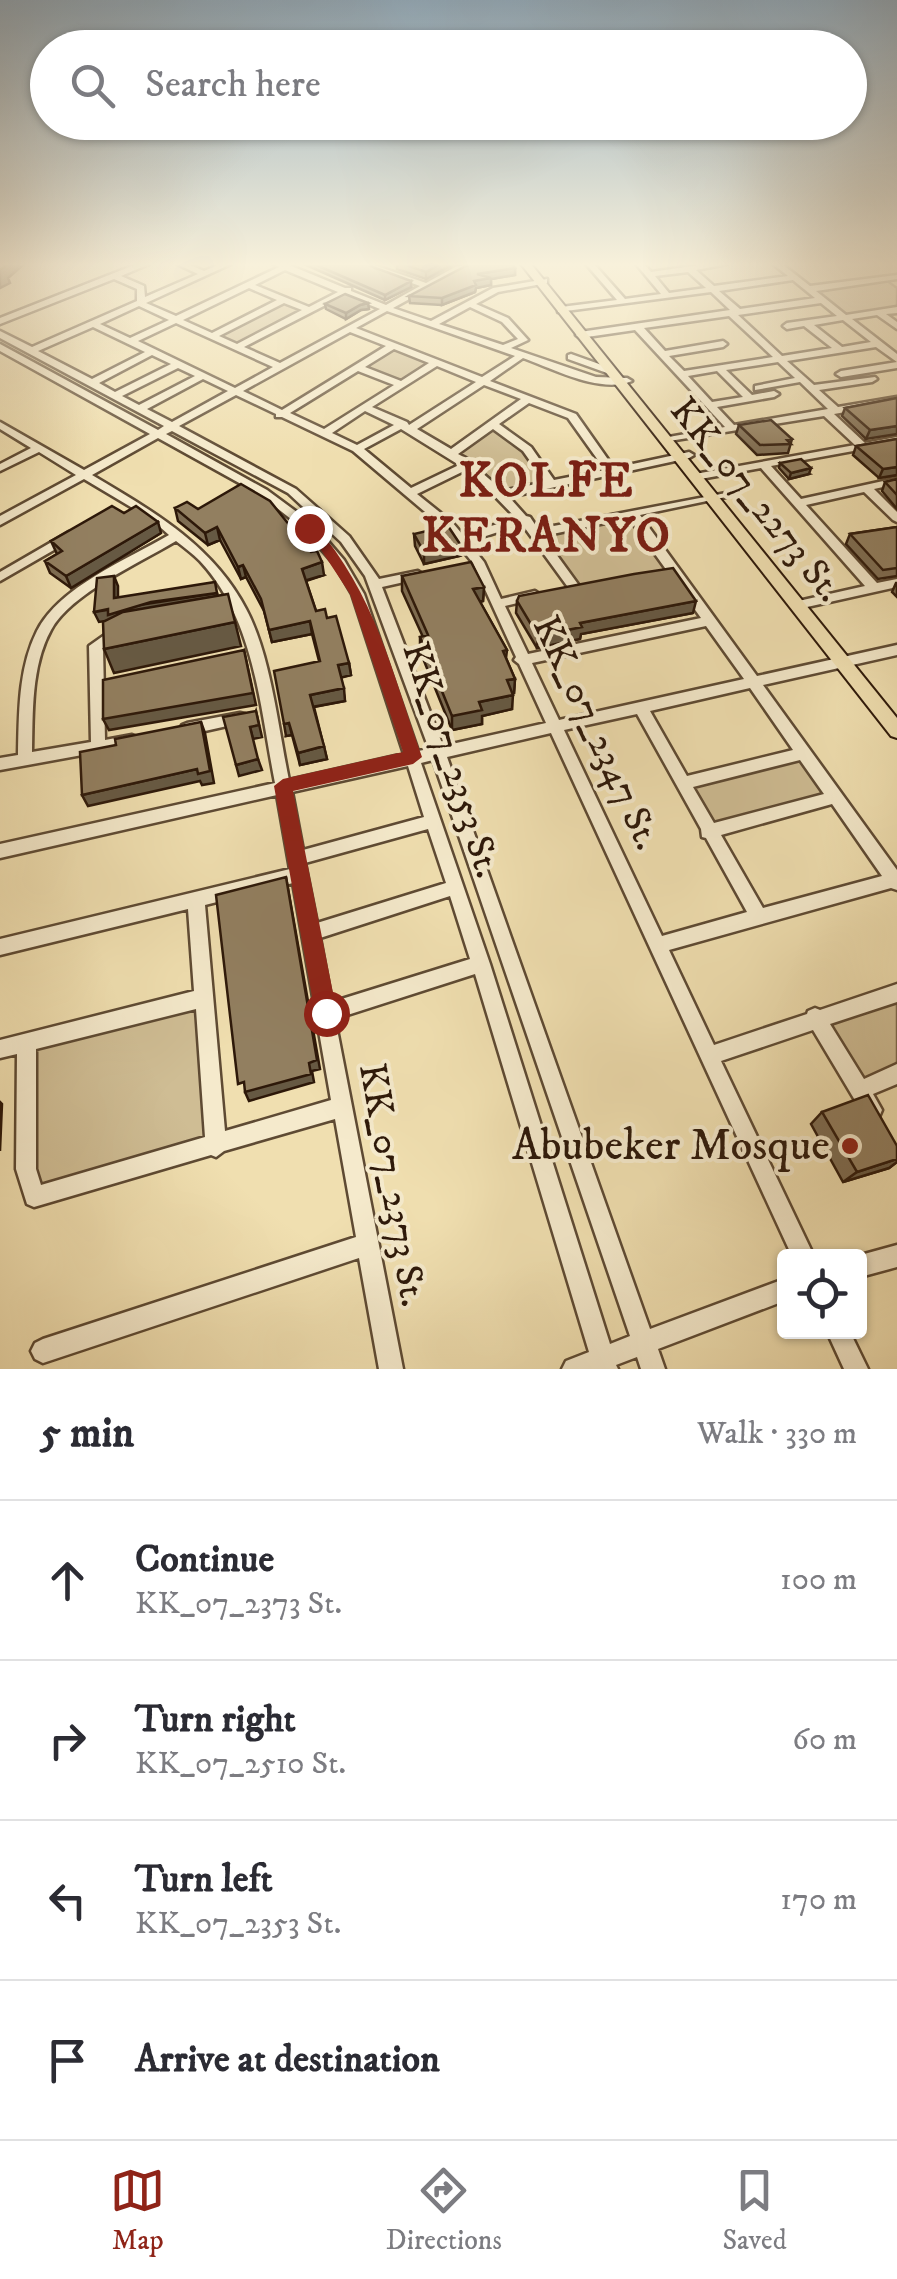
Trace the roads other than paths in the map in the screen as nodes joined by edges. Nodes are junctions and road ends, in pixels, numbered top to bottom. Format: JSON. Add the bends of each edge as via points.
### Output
{"nodes":[{"id":1,"x":85,"y":328,"type":"edge"},
{"id":2,"x":102,"y":328,"type":"edge"},
{"id":3,"x":159,"y":328,"type":"edge"},
{"id":4,"x":194,"y":328,"type":"edge"},
{"id":5,"x":230,"y":328,"type":"edge"},
{"id":6,"x":275,"y":328,"type":"edge"},
{"id":7,"x":447,"y":328,"type":"edge"},
{"id":8,"x":512,"y":328,"type":"edge"},
{"id":9,"x":578,"y":328,"type":"edge"},
{"id":10,"x":626,"y":328,"type":"edge"},
{"id":11,"x":640,"y":328,"type":"edge"},
{"id":12,"x":748,"y":328,"type":"edge"},
{"id":13,"x":788,"y":328,"type":"edge"},
{"id":14,"x":805,"y":328,"type":"edge"},
{"id":15,"x":812,"y":328,"type":"edge"},
{"id":16,"x":857,"y":328,"type":"edge"},
{"id":17,"x":350,"y":329,"type":"joint"},
{"id":18,"x":790,"y":330,"type":"junction"},
{"id":19,"x":750,"y":331,"type":"junction"},
{"id":20,"x":0,"y":334,"type":"edge"},
{"id":21,"x":583,"y":335,"type":"junction"},
{"id":22,"x":214,"y":336,"type":"junction"},
{"id":23,"x":760,"y":339,"type":"junction"},
{"id":24,"x":719,"y":340,"type":"junction"},
{"id":25,"x":129,"y":342,"type":"junction"},
{"id":26,"x":395,"y":346,"type":"junction"},
{"id":27,"x":238,"y":347,"type":"junction"},
{"id":28,"x":882,"y":347,"type":"junction"},
{"id":29,"x":897,"y":347,"type":"edge"},
{"id":30,"x":0,"y":348,"type":"edge"},
{"id":31,"x":503,"y":348,"type":"junction"},
{"id":32,"x":840,"y":350,"type":"junction"},
{"id":33,"x":30,"y":351,"type":"junction"},
{"id":34,"x":149,"y":352,"type":"junction"},
{"id":35,"x":816,"y":353,"type":"junction"},
{"id":36,"x":664,"y":354,"type":"junction"},
{"id":37,"x":522,"y":356,"type":"junction"},
{"id":38,"x":780,"y":358,"type":"junction"},
{"id":39,"x":437,"y":362,"type":"junction"},
{"id":40,"x":897,"y":362,"type":"edge"},
{"id":41,"x":745,"y":364,"type":"junction"},
{"id":42,"x":176,"y":365,"type":"junction"},
{"id":43,"x":280,"y":367,"type":"junction"},
{"id":44,"x":358,"y":368,"type":"junction"},
{"id":45,"x":719,"y":368,"type":"junction"},
{"id":46,"x":862,"y":370,"type":"junction"},
{"id":47,"x":682,"y":374,"type":"junction"},
{"id":48,"x":840,"y":374,"type":"junction"},
{"id":49,"x":202,"y":376,"type":"junction"},
{"id":50,"x":619,"y":378,"type":"junction"},
{"id":51,"x":802,"y":378,"type":"junction"},
{"id":52,"x":872,"y":379,"type":"junction"},
{"id":53,"x":482,"y":380,"type":"junction"},
{"id":54,"x":850,"y":383,"type":"junction"},
{"id":55,"x":90,"y":384,"type":"junction"},
{"id":56,"x":400,"y":384,"type":"junction"},
{"id":57,"x":812,"y":388,"type":"junction"},
{"id":58,"x":770,"y":390,"type":"junction"},
{"id":59,"x":232,"y":392,"type":"junction"},
{"id":60,"x":746,"y":394,"type":"junction"},
{"id":61,"x":114,"y":396,"type":"junction"},
{"id":62,"x":528,"y":398,"type":"junction"},
{"id":63,"x":897,"y":400,"type":"edge"},
{"id":64,"x":711,"y":406,"type":"junction"},
{"id":65,"x":364,"y":407,"type":"junction"},
{"id":66,"x":139,"y":409,"type":"junction"},
{"id":67,"x":831,"y":411,"type":"junction"},
{"id":68,"x":280,"y":414,"type":"junction"},
{"id":69,"x":797,"y":418,"type":"junction"},
{"id":70,"x":0,"y":425,"type":"edge"},
{"id":71,"x":170,"y":425,"type":"junction"},
{"id":72,"x":407,"y":426,"type":"junction"},
{"id":73,"x":495,"y":426,"type":"junction"},
{"id":74,"x":732,"y":430,"type":"junction"},
{"id":75,"x":15,"y":434,"type":"junction"},
{"id":76,"x":323,"y":434,"type":"junction"},
{"id":77,"x":153,"y":435,"type":"junction"},
{"id":78,"x":671,"y":439,"type":"junction"},
{"id":79,"x":897,"y":440,"type":"edge"},
{"id":80,"x":0,"y":442,"type":"edge"},
{"id":81,"x":862,"y":446,"type":"junction"},
{"id":82,"x":37,"y":449,"type":"junction"},
{"id":83,"x":357,"y":450,"type":"junction"},
{"id":84,"x":454,"y":452,"type":"junction"},
{"id":85,"x":684,"y":455,"type":"junction"},
{"id":86,"x":469,"y":464,"type":"junction"},
{"id":87,"x":763,"y":464,"type":"junction"},
{"id":88,"x":0,"y":468,"type":"edge"},
{"id":89,"x":611,"y":471,"type":"junction"},
{"id":90,"x":84,"y":474,"type":"junction"},
{"id":91,"x":701,"y":476,"type":"junction"},
{"id":92,"x":897,"y":481,"type":"edge"},
{"id":93,"x":550,"y":482,"type":"junction"},
{"id":94,"x":865,"y":488,"type":"junction"},
{"id":95,"x":410,"y":493,"type":"junction"},
{"id":96,"x":504,"y":494,"type":"junction"},
{"id":97,"x":717,"y":496,"type":"junction"},
{"id":98,"x":130,"y":500,"type":"junction"},
{"id":99,"x":798,"y":502,"type":"junction"},
{"id":100,"x":114,"y":510,"type":"edge"},
{"id":101,"x":632,"y":514,"type":"junction"},
{"id":102,"x":526,"y":518,"type":"junction"},
{"id":103,"x":897,"y":518,"type":"edge"},
{"id":104,"x":0,"y":521,"type":"edge"},
{"id":105,"x":897,"y":528,"type":"edge"},
{"id":106,"x":82,"y":529,"type":"edge"},
{"id":107,"x":880,"y":530,"type":"edge"},
{"id":108,"x":538,"y":533,"type":"junction"},
{"id":109,"x":175,"y":536,"type":"junction"},
{"id":110,"x":848,"y":536,"type":"edge"},
{"id":111,"x":831,"y":539,"type":"junction"},
{"id":112,"x":460,"y":540,"type":"junction"},
{"id":113,"x":478,"y":562,"type":"junction"},
{"id":114,"x":461,"y":566,"type":"edge"},
{"id":115,"x":671,"y":570,"type":"junction"},
{"id":116,"x":427,"y":573,"type":"edge"},
{"id":117,"x":652,"y":573,"type":"edge"},
{"id":118,"x":0,"y":577,"type":"edge"},
{"id":119,"x":594,"y":583,"type":"edge"},
{"id":120,"x":897,"y":583,"type":"edge"},
{"id":121,"x":376,"y":584,"type":"junction"},
{"id":122,"x":574,"y":586,"type":"junction"},
{"id":123,"x":874,"y":588,"type":"junction"},
{"id":124,"x":496,"y":604,"type":"junction"},
{"id":125,"x":803,"y":604,"type":"junction"},
{"id":126,"x":240,"y":609,"type":"junction"},
{"id":127,"x":220,"y":612,"type":"edge"},
{"id":128,"x":709,"y":621,"type":"junction"},
{"id":129,"x":124,"y":630,"type":"edge"},
{"id":130,"x":897,"y":650,"type":"edge"},
{"id":131,"x":256,"y":651,"type":"junction"},
{"id":132,"x":236,"y":656,"type":"edge"},
{"id":133,"x":522,"y":660,"type":"junction"},
{"id":134,"x":849,"y":661,"type":"junction"},
{"id":135,"x":119,"y":681,"type":"edge"},
{"id":136,"x":757,"y":684,"type":"junction"},
{"id":137,"x":100,"y":685,"type":"junction"},
{"id":138,"x":641,"y":708,"type":"junction"},
{"id":139,"x":267,"y":712,"type":"junction"},
{"id":140,"x":897,"y":714,"type":"edge"},
{"id":141,"x":554,"y":726,"type":"junction"},
{"id":142,"x":897,"y":731,"type":"edge"},
{"id":143,"x":174,"y":732,"type":"edge"},
{"id":144,"x":154,"y":736,"type":"edge"},
{"id":145,"x":98,"y":748,"type":"junction"},
{"id":146,"x":438,"y":752,"type":"junction"},
{"id":147,"x":803,"y":752,"type":"junction"},
{"id":148,"x":413,"y":757,"type":"junction"},
{"id":149,"x":26,"y":759,"type":"junction"},
{"id":150,"x":0,"y":764,"type":"edge"},
{"id":151,"x":682,"y":783,"type":"junction"},
{"id":152,"x":283,"y":786,"type":"junction"},
{"id":153,"x":836,"y":797,"type":"junction"},
{"id":154,"x":432,"y":821,"type":"junction"},
{"id":155,"x":708,"y":832,"type":"junction"},
{"id":156,"x":0,"y":851,"type":"edge"},
{"id":157,"x":297,"y":866,"type":"junction"},
{"id":158,"x":896,"y":881,"type":"edge"},
{"id":159,"x":453,"y":888,"type":"junction"},
{"id":160,"x":196,"y":899,"type":"junction"},
{"id":161,"x":759,"y":917,"type":"junction"},
{"id":162,"x":310,"y":932,"type":"junction"},
{"id":163,"x":657,"y":945,"type":"junction"},
{"id":164,"x":0,"y":947,"type":"edge"},
{"id":165,"x":480,"y":964,"type":"junction"},
{"id":166,"x":897,"y":993,"type":"edge"},
{"id":167,"x":203,"y":998,"type":"junction"},
{"id":168,"x":326,"y":1013,"type":"junction"},
{"id":169,"x":815,"y":1017,"type":"junction"},
{"id":170,"x":26,"y":1042,"type":"junction"},
{"id":171,"x":0,"y":1049,"type":"edge"},
{"id":172,"x":708,"y":1056,"type":"junction"},
{"id":173,"x":897,"y":1074,"type":"edge"},
{"id":174,"x":860,"y":1090,"type":"junction"},
{"id":175,"x":342,"y":1107,"type":"junction"},
{"id":176,"x":888,"y":1136,"type":"edge"},
{"id":177,"x":216,"y":1147,"type":"junction"},
{"id":178,"x":365,"y":1245,"type":"junction"},
{"id":179,"x":800,"y":1249,"type":"edge"},
{"id":180,"x":897,"y":1256,"type":"edge"},
{"id":181,"x":867,"y":1264,"type":"edge"},
{"id":182,"x":777,"y":1293,"type":"edge"},
{"id":183,"x":841,"y":1339,"type":"edge"},
{"id":184,"x":644,"y":1343,"type":"junction"},
{"id":185,"x":43,"y":1350,"type":"dead end"},
{"id":186,"x":604,"y":1364,"type":"edge"},
{"id":187,"x":391,"y":1369,"type":"edge"},
{"id":188,"x":574,"y":1369,"type":"edge"},
{"id":189,"x":653,"y":1369,"type":"edge"},
{"id":190,"x":856,"y":1369,"type":"edge"}],
"edges":[{"from":1,"to":33,"type":"street"},
{"from":2,"to":25,"type":"street","name":"KK_07_2347 St."},
{"from":3,"to":25,"type":"street"},
{"from":4,"to":22,"type":"street"},
{"from":5,"to":22,"type":"street"},
{"from":6,"to":27,"type":"street"},
{"from":7,"to":31,"type":"street"},
{"from":8,"to":31,"type":"street","via":[[524,340]]},
{"from":9,"to":21,"type":"main road","name":"KK_07_2273 St."},
{"from":10,"to":21,"type":"street"},
{"from":11,"to":36,"type":"street"},
{"from":12,"to":19,"type":"street"},
{"from":13,"to":18,"type":"street"},
{"from":14,"to":18,"type":"street"},
{"from":15,"to":32,"type":"street"},
{"from":16,"to":28,"type":"street"},
{"from":17,"to":26,"type":"street"},
{"from":17,"to":43,"type":"street"},
{"from":18,"to":23,"type":"street"},
{"from":19,"to":23,"type":"street"},
{"from":19,"to":24,"type":"street"},
{"from":20,"to":33,"type":"street","name":"KK_07_2353 St."},
{"from":21,"to":50,"type":"main road","name":"KK_07_2273 St."},
{"from":21,"to":50,"type":"street","via":[[569,354]]},
{"from":22,"to":27,"type":"street"},
{"from":23,"to":38,"type":"street"},
{"from":24,"to":36,"type":"street"},
{"from":24,"to":41,"type":"street"},
{"from":25,"to":34,"type":"street","name":"KK_07_2347 St."},
{"from":26,"to":39,"type":"street"},
{"from":26,"to":44,"type":"street"},
{"from":27,"to":43,"type":"street"},
{"from":28,"to":29,"type":"street"},
{"from":28,"to":32,"type":"street"},
{"from":28,"to":40,"type":"street"},
{"from":30,"to":77,"type":"street","name":"KK_07_2353 St."},
{"from":31,"to":37,"type":"street"},
{"from":32,"to":35,"type":"street"},
{"from":33,"to":55,"type":"street","name":"KK_07_2353 St."},
{"from":34,"to":42,"type":"street","name":"KK_07_2347 St."},
{"from":34,"to":55,"type":"street"},
{"from":35,"to":38,"type":"street"},
{"from":35,"to":48,"type":"street"},
{"from":36,"to":47,"type":"street"},
{"from":37,"to":50,"type":"street","via":[[595,380]]},
{"from":37,"to":53,"type":"street"},
{"from":38,"to":41,"type":"street"},
{"from":38,"to":51,"type":"street"},
{"from":39,"to":53,"type":"street"},
{"from":39,"to":56,"type":"street"},
{"from":40,"to":46,"type":"street"},
{"from":41,"to":45,"type":"street"},
{"from":42,"to":49,"type":"street","name":"KK_07_2347 St."},
{"from":42,"to":61,"type":"street"},
{"from":43,"to":59,"type":"street"},
{"from":44,"to":56,"type":"street"},
{"from":44,"to":68,"type":"street"},
{"from":45,"to":47,"type":"street"},
{"from":45,"to":60,"type":"street"},
{"from":46,"to":48,"type":"street"},
{"from":46,"to":52,"type":"street"},
{"from":47,"to":64,"type":"street"},
{"from":48,"to":54,"type":"street"},
{"from":49,"to":59,"type":"street","name":"KK_07_2347 St."},
{"from":49,"to":66,"type":"street"},
{"from":50,"to":78,"type":"main road","name":"KK_07_2273 St."},
{"from":51,"to":57,"type":"street"},
{"from":51,"to":58,"type":"street"},
{"from":52,"to":54,"type":"street"},
{"from":52,"to":63,"type":"street"},
{"from":53,"to":62,"type":"street"},
{"from":53,"to":72,"type":"street"},
{"from":54,"to":57,"type":"street"},
{"from":55,"to":61,"type":"street","name":"KK_07_2353 St."},
{"from":56,"to":65,"type":"street"},
{"from":57,"to":67,"type":"street"},
{"from":58,"to":60,"type":"street"},
{"from":58,"to":69,"type":"street"},
{"from":59,"to":68,"type":"street","name":"KK_07_2347 St."},
{"from":59,"to":71,"type":"street"},
{"from":60,"to":64,"type":"street"},
{"from":61,"to":66,"type":"street","name":"KK_07_2353 St."},
{"from":62,"to":73,"type":"street"},
{"from":62,"to":89,"type":"street","via":[[572,416]]},
{"from":63,"to":67,"type":"street"},
{"from":64,"to":74,"type":"street"},
{"from":65,"to":72,"type":"street"},
{"from":65,"to":76,"type":"street"},
{"from":66,"to":71,"type":"street","name":"KK_07_2353 St."},
{"from":67,"to":69,"type":"street"},
{"from":67,"to":81,"type":"street"},
{"from":68,"to":76,"type":"street","name":"KK_07_2347 St."},
{"from":69,"to":74,"type":"street"},
{"from":70,"to":75,"type":"street","name":"KK_07_2373 St."},
{"from":71,"to":77,"type":"street"},
{"from":71,"to":121,"type":"street","name":"KK_07_2353 St.","via":[[292,491],[344,539]]},
{"from":72,"to":83,"type":"street"},
{"from":72,"to":84,"type":"street"},
{"from":73,"to":84,"type":"street"},
{"from":73,"to":93,"type":"street","via":[[527,448]]},
{"from":74,"to":78,"type":"street"},
{"from":75,"to":80,"type":"street"},
{"from":75,"to":82,"type":"street","name":"KK_07_2373 St."},
{"from":76,"to":83,"type":"street","name":"KK_07_2347 St."},
{"from":77,"to":90,"type":"street"},
{"from":77,"to":148,"type":"street","name":"KK_07_2353 St.","via":[[263,492],[304,522],[340,563],[358,594]]},
{"from":78,"to":85,"type":"main road","name":"KK_07_2273 St."},
{"from":79,"to":81,"type":"street"},
{"from":81,"to":87,"type":"street"},
{"from":82,"to":88,"type":"street"},
{"from":82,"to":90,"type":"street","name":"KK_07_2373 St."},
{"from":83,"to":95,"type":"street","name":"KK_07_2347 St."},
{"from":84,"to":86,"type":"street"},
{"from":85,"to":89,"type":"street"},
{"from":85,"to":91,"type":"main road","name":"KK_07_2273 St."},
{"from":86,"to":95,"type":"street"},
{"from":86,"to":96,"type":"street"},
{"from":87,"to":91,"type":"street"},
{"from":87,"to":99,"type":"street"},
{"from":89,"to":93,"type":"street"},
{"from":90,"to":98,"type":"street","name":"KK_07_2373 St."},
{"from":90,"to":104,"type":"street"},
{"from":91,"to":97,"type":"main road","name":"KK_07_2273 St."},
{"from":92,"to":94,"type":"street"},
{"from":93,"to":96,"type":"street"},
{"from":94,"to":99,"type":"street"},
{"from":94,"to":103,"type":"street"},
{"from":95,"to":112,"type":"street","name":"KK_07_2347 St."},
{"from":96,"to":102,"type":"street"},
{"from":97,"to":101,"type":"street"},
{"from":97,"to":125,"type":"main road","name":"KK_07_2273 St."},
{"from":98,"to":100,"type":"street"},
{"from":98,"to":109,"type":"street","name":"KK_07_2373 St."},
{"from":99,"to":111,"type":"street"},
{"from":101,"to":108,"type":"street"},
{"from":101,"to":115,"type":"street"},
{"from":102,"to":108,"type":"street"},
{"from":102,"to":112,"type":"street"},
{"from":105,"to":107,"type":"street"},
{"from":106,"to":118,"type":"street"},
{"from":108,"to":122,"type":"street"},
{"from":109,"to":126,"type":"street","name":"KK_07_2373 St.","via":[[206,558]]},
{"from":109,"to":149,"type":"street","via":[[68,604],[45,628],[28,681]]},
{"from":110,"to":111,"type":"street"},
{"from":111,"to":123,"type":"street"},
{"from":112,"to":113,"type":"street","name":"KK_07_2347 St."},
{"from":113,"to":114,"type":"street"},
{"from":113,"to":124,"type":"street","name":"KK_07_2347 St."},
{"from":115,"to":117,"type":"street"},
{"from":115,"to":128,"type":"street"},
{"from":116,"to":121,"type":"street"},
{"from":119,"to":122,"type":"street"},
{"from":120,"to":123,"type":"street"},
{"from":121,"to":146,"type":"street","name":"KK_07_2353 St."},
{"from":122,"to":124,"type":"street"},
{"from":123,"to":125,"type":"street"},
{"from":124,"to":133,"type":"street","name":"KK_07_2347 St."},
{"from":125,"to":134,"type":"main road","name":"KK_07_2273 St."},
{"from":126,"to":127,"type":"street"},
{"from":126,"to":131,"type":"street","name":"KK_07_2373 St."},
{"from":128,"to":133,"type":"street"},
{"from":128,"to":136,"type":"street"},
{"from":129,"to":137,"type":"street","via":[[96,646]]},
{"from":130,"to":134,"type":"street"},
{"from":131,"to":132,"type":"street"},
{"from":131,"to":139,"type":"street","name":"KK_07_2373 St."},
{"from":133,"to":141,"type":"street","name":"KK_07_2347 St."},
{"from":134,"to":136,"type":"street"},
{"from":134,"to":140,"type":"main road","name":"KK_07_2273 St."},
{"from":134,"to":142,"type":"main road","name":"KK_07_2273 St."},
{"from":135,"to":137,"type":"street"},
{"from":136,"to":138,"type":"street"},
{"from":136,"to":147,"type":"street"},
{"from":137,"to":145,"type":"street"},
{"from":138,"to":141,"type":"street"},
{"from":138,"to":151,"type":"street"},
{"from":139,"to":143,"type":"street"},
{"from":139,"to":152,"type":"street","name":"KK_07_2373 St."},
{"from":141,"to":146,"type":"street"},
{"from":141,"to":163,"type":"street","name":"KK_07_2347 St."},
{"from":144,"to":145,"type":"street"},
{"from":145,"to":149,"type":"street"},
{"from":146,"to":148,"type":"street"},
{"from":146,"to":184,"type":"street","name":"KK_07_2353 St."},
{"from":147,"to":151,"type":"street"},
{"from":147,"to":153,"type":"street"},
{"from":148,"to":152,"type":"street"},
{"from":148,"to":154,"type":"street","name":"KK_07_2353 St."},
{"from":149,"to":150,"type":"street"},
{"from":151,"to":155,"type":"street"},
{"from":152,"to":156,"type":"street"},
{"from":152,"to":157,"type":"street","name":"KK_07_2373 St."},
{"from":153,"to":155,"type":"street"},
{"from":153,"to":158,"type":"street"},
{"from":154,"to":157,"type":"street"},
{"from":154,"to":159,"type":"street","name":"KK_07_2353 St."},
{"from":155,"to":161,"type":"street"},
{"from":157,"to":160,"type":"street"},
{"from":157,"to":162,"type":"street","name":"KK_07_2373 St."},
{"from":158,"to":161,"type":"street"},
{"from":159,"to":162,"type":"street"},
{"from":159,"to":165,"type":"street","name":"KK_07_2353 St."},
{"from":160,"to":164,"type":"street"},
{"from":160,"to":167,"type":"street"},
{"from":161,"to":163,"type":"street"},
{"from":162,"to":168,"type":"street","name":"KK_07_2373 St."},
{"from":163,"to":172,"type":"street","name":"KK_07_2347 St."},
{"from":165,"to":168,"type":"street"},
{"from":165,"to":186,"type":"street","name":"KK_07_2353 St."},
{"from":166,"to":169,"type":"street"},
{"from":167,"to":170,"type":"street"},
{"from":167,"to":177,"type":"street"},
{"from":168,"to":175,"type":"street","name":"KK_07_2373 St."},
{"from":169,"to":172,"type":"street"},
{"from":169,"to":174,"type":"street"},
{"from":170,"to":171,"type":"street"},
{"from":170,"to":177,"type":"street","via":[[26,1169],[34,1198]]},
{"from":172,"to":179,"type":"street","name":"KK_07_2347 St."},
{"from":173,"to":174,"type":"street"},
{"from":174,"to":176,"type":"street"},
{"from":175,"to":177,"type":"street"},
{"from":175,"to":178,"type":"street","name":"KK_07_2373 St."},
{"from":178,"to":185,"type":"street"},
{"from":178,"to":187,"type":"street","name":"KK_07_2373 St."},
{"from":180,"to":181,"type":"street"},
{"from":182,"to":184,"type":"street"},
{"from":183,"to":190,"type":"street"},
{"from":184,"to":186,"type":"street"},
{"from":184,"to":189,"type":"street","name":"KK_07_2353 St."},
{"from":186,"to":188,"type":"street"}]}
